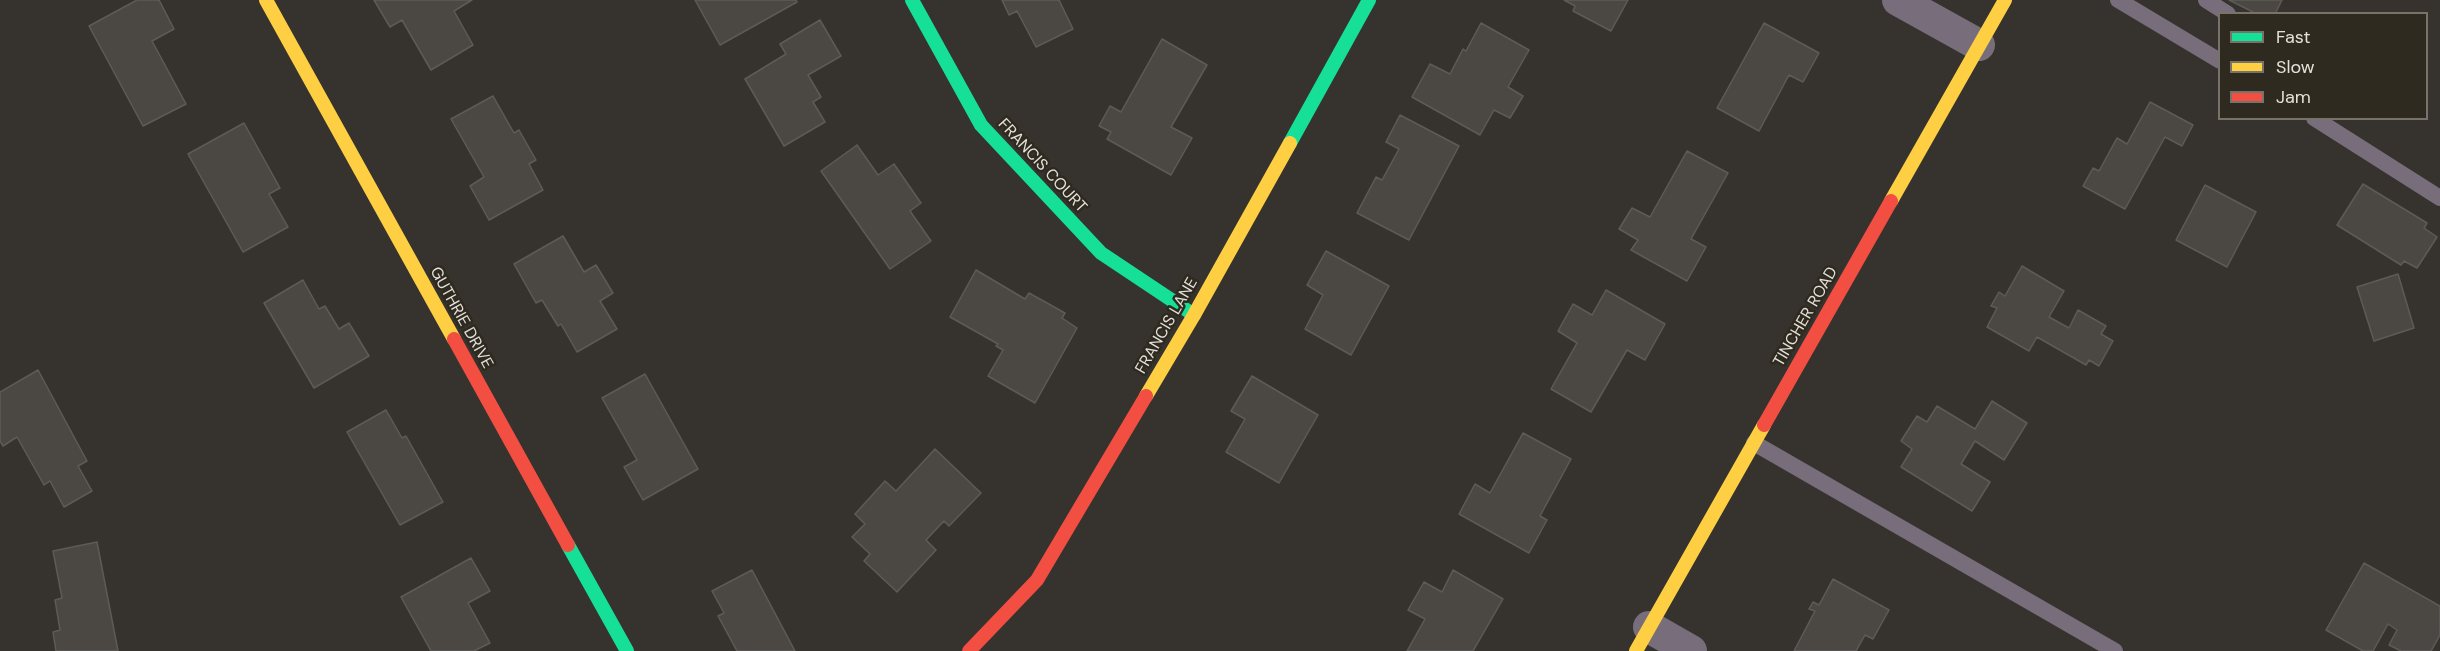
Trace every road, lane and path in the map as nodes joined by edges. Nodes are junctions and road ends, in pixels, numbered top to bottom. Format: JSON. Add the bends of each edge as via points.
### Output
{"nodes":[{"id":1,"x":266,"y":0,"type":"edge"},
{"id":2,"x":912,"y":0,"type":"edge"},
{"id":3,"x":1369,"y":0,"type":"edge"},
{"id":4,"x":1898,"y":0,"type":"edge"},
{"id":5,"x":2005,"y":0,"type":"edge"},
{"id":6,"x":2118,"y":0,"type":"edge"},
{"id":7,"x":2206,"y":0,"type":"edge"},
{"id":8,"x":2225,"y":12,"type":"edge"},
{"id":9,"x":1979,"y":45,"type":"junction"},
{"id":10,"x":2218,"y":60,"type":"edge"},
{"id":11,"x":2316,"y":120,"type":"edge"},
{"id":12,"x":2440,"y":198,"type":"edge"},
{"id":13,"x":1194,"y":315,"type":"junction"},
{"id":14,"x":1754,"y":443,"type":"junction"},
{"id":15,"x":1643,"y":639,"type":"edge"},
{"id":16,"x":627,"y":651,"type":"edge"},
{"id":17,"x":969,"y":651,"type":"edge"},
{"id":18,"x":1691,"y":651,"type":"edge"},
{"id":19,"x":2115,"y":651,"type":"edge"}],
"edges":[{"from":1,"to":16,"type":"street","name":"GUTHRIE DRIVE"},
{"from":2,"to":13,"type":"street","name":"FRANCIS COURT","via":[[981,125],[1101,253]]},
{"from":3,"to":13,"type":"street","name":"FRANCIS LANE"},
{"from":4,"to":9,"type":"street"},
{"from":5,"to":9,"type":"street","name":"TINCHER ROAD"},
{"from":6,"to":10,"type":"lane"},
{"from":7,"to":8,"type":"lane"},
{"from":9,"to":14,"type":"street","name":"TINCHER ROAD"},
{"from":11,"to":12,"type":"lane"},
{"from":13,"to":17,"type":"street","name":"FRANCIS LANE","via":[[1037,580]]},
{"from":14,"to":15,"type":"street","name":"TINCHER ROAD"},
{"from":14,"to":19,"type":"lane"},
{"from":15,"to":18,"type":"street"}]}
